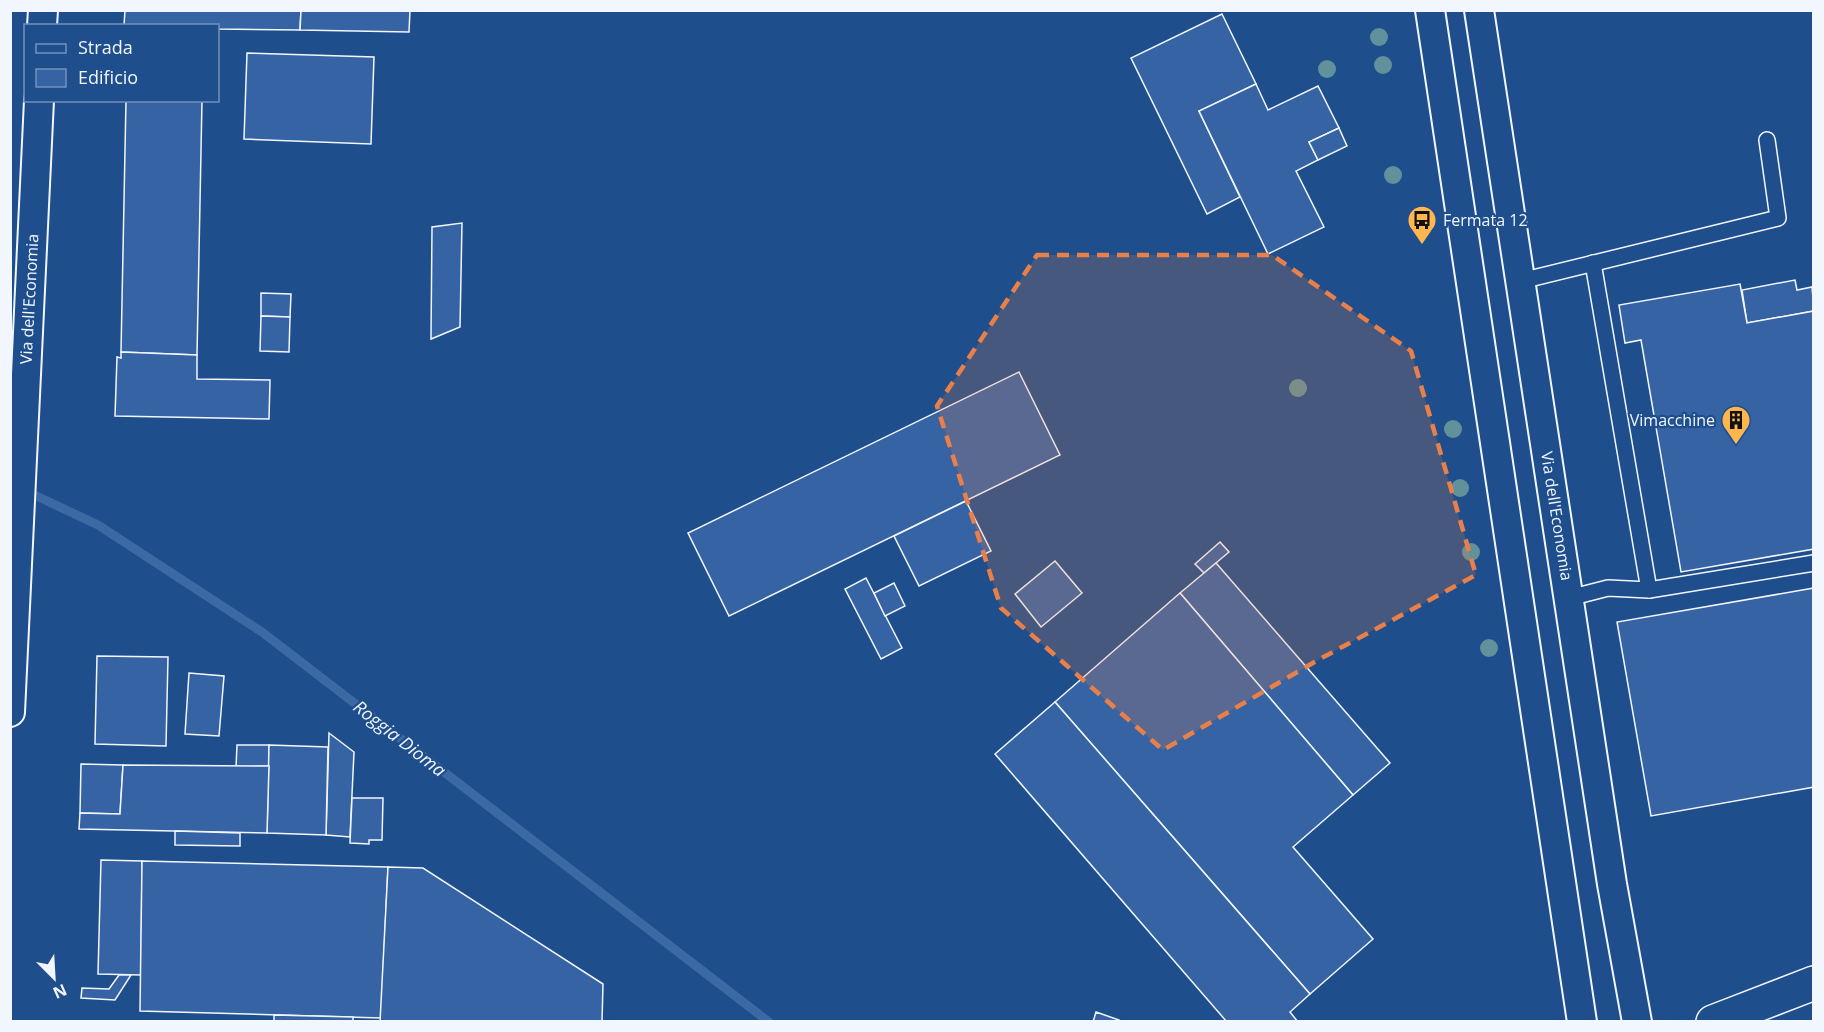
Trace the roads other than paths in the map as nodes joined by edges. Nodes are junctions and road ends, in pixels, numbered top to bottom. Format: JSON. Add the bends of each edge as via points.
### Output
{"nodes":[{"id":1,"x":1430,"y":10,"type":"edge"},
{"id":2,"x":1479,"y":10,"type":"edge"},
{"id":3,"x":39,"y":102,"type":"edge"},
{"id":4,"x":1767,"y":141,"type":"dead end"},
{"id":5,"x":1593,"y":263,"type":"junction"},
{"id":6,"x":1521,"y":281,"type":"junction"},
{"id":7,"x":1814,"y":563,"type":"edge"},
{"id":8,"x":1649,"y":591,"type":"junction"},
{"id":9,"x":1569,"y":598,"type":"junction"},
{"id":10,"x":10,"y":712,"type":"edge"},
{"id":11,"x":1814,"y":983,"type":"edge"},
{"id":12,"x":1582,"y":1022,"type":"edge"},
{"id":13,"x":1637,"y":1022,"type":"edge"},
{"id":14,"x":1713,"y":1022,"type":"edge"}],
"edges":[{"from":1,"to":12,"type":"street"},
{"from":2,"to":6,"type":"street","name":"Via dell'Economia"},
{"from":3,"to":10,"type":"street","name":"Via dell'Economia"},
{"from":4,"to":5,"type":"lane","via":[[1778,218]]},
{"from":5,"to":6,"type":"lane"},
{"from":5,"to":8,"type":"lane"},
{"from":6,"to":9,"type":"street","name":"Via dell'Economia"},
{"from":7,"to":8,"type":"lane"},
{"from":8,"to":9,"type":"lane","via":[[1608,588]]},
{"from":9,"to":13,"type":"street","name":"Via dell'Economia"},
{"from":11,"to":14,"type":"main road"}]}
